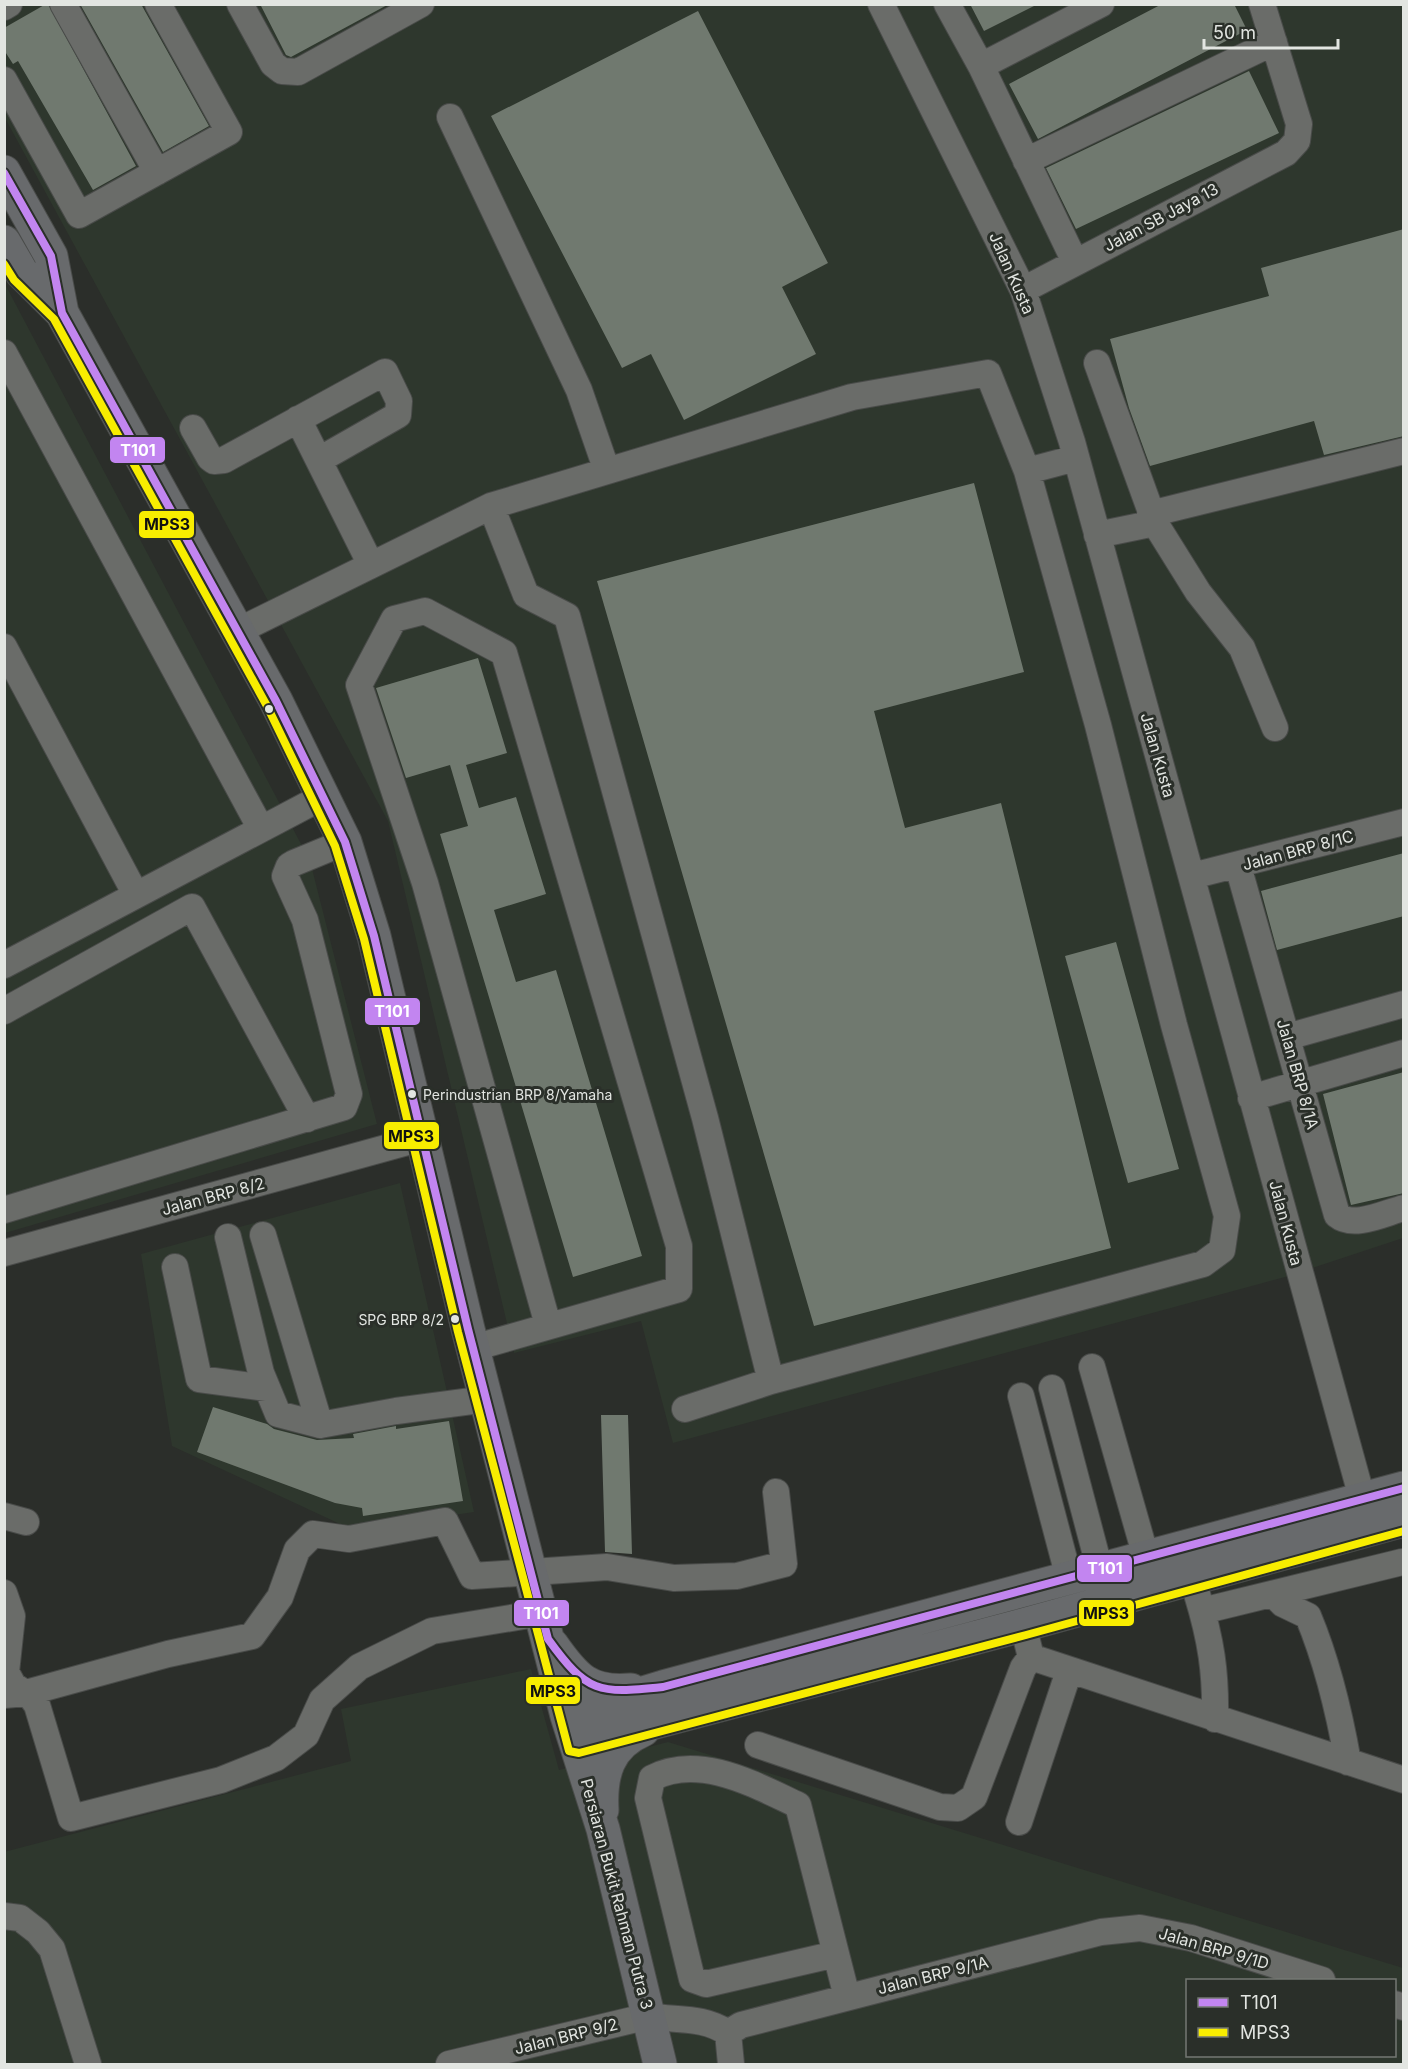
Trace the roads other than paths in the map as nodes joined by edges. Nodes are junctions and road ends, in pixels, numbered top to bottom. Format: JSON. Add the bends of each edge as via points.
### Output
{"nodes":[{"id":1,"x":9,"y":4,"type":"edge"},
{"id":2,"x":63,"y":4,"type":"edge"},
{"id":3,"x":158,"y":4,"type":"edge"},
{"id":4,"x":240,"y":4,"type":"edge"},
{"id":5,"x":420,"y":4,"type":"edge"},
{"id":6,"x":881,"y":4,"type":"edge"},
{"id":7,"x":947,"y":4,"type":"edge"},
{"id":8,"x":1101,"y":4,"type":"edge"},
{"id":9,"x":1262,"y":4,"type":"edge"},
{"id":10,"x":4,"y":7,"type":"edge"},
{"id":11,"x":1274,"y":42,"type":"junction"},
{"id":12,"x":981,"y":66,"type":"junction"},
{"id":13,"x":4,"y":80,"type":"edge"},
{"id":14,"x":450,"y":117,"type":"dead end"},
{"id":15,"x":1026,"y":161,"type":"junction"},
{"id":16,"x":4,"y":172,"type":"edge"},
{"id":17,"x":157,"y":172,"type":"junction"},
{"id":18,"x":4,"y":242,"type":"edge"},
{"id":19,"x":1075,"y":262,"type":"junction"},
{"id":20,"x":1023,"y":290,"type":"junction"},
{"id":21,"x":62,"y":313,"type":"junction"},
{"id":22,"x":4,"y":353,"type":"edge"},
{"id":23,"x":1097,"y":363,"type":"dead end"},
{"id":24,"x":298,"y":419,"type":"junction"},
{"id":25,"x":193,"y":428,"type":"dead end"},
{"id":26,"x":1404,"y":452,"type":"edge"},
{"id":27,"x":1076,"y":458,"type":"junction"},
{"id":28,"x":319,"y":460,"type":"junction"},
{"id":29,"x":607,"y":471,"type":"junction"},
{"id":30,"x":1027,"y":471,"type":"junction"},
{"id":31,"x":491,"y":506,"type":"junction"},
{"id":32,"x":1152,"y":518,"type":"junction"},
{"id":33,"x":1097,"y":535,"type":"junction"},
{"id":34,"x":371,"y":565,"type":"junction"},
{"id":35,"x":238,"y":631,"type":"junction"},
{"id":36,"x":4,"y":647,"type":"edge"},
{"id":37,"x":1275,"y":728,"type":"dead end"},
{"id":38,"x":324,"y":796,"type":"junction"},
{"id":39,"x":1404,"y":822,"type":"edge"},
{"id":40,"x":261,"y":829,"type":"junction"},
{"id":41,"x":345,"y":842,"type":"junction"},
{"id":42,"x":1238,"y":866,"type":"junction"},
{"id":43,"x":1192,"y":876,"type":"junction"},
{"id":44,"x":136,"y":895,"type":"junction"},
{"id":45,"x":4,"y":964,"type":"edge"},
{"id":46,"x":1404,"y":1004,"type":"edge"},
{"id":47,"x":4,"y":1011,"type":"edge"},
{"id":48,"x":1287,"y":1037,"type":"junction"},
{"id":49,"x":1404,"y":1053,"type":"edge"},
{"id":50,"x":1301,"y":1082,"type":"junction"},
{"id":51,"x":1251,"y":1098,"type":"junction"},
{"id":52,"x":308,"y":1119,"type":"junction"},
{"id":53,"x":422,"y":1138,"type":"junction"},
{"id":54,"x":1404,"y":1208,"type":"edge"},
{"id":55,"x":4,"y":1210,"type":"edge"},
{"id":56,"x":263,"y":1235,"type":"dead end"},
{"id":57,"x":228,"y":1237,"type":"dead end"},
{"id":58,"x":4,"y":1253,"type":"edge"},
{"id":59,"x":175,"y":1267,"type":"dead end"},
{"id":60,"x":548,"y":1326,"type":"junction"},
{"id":61,"x":473,"y":1348,"type":"junction"},
{"id":62,"x":1092,"y":1367,"type":"dead end"},
{"id":63,"x":771,"y":1381,"type":"junction"},
{"id":64,"x":267,"y":1388,"type":"junction"},
{"id":65,"x":1052,"y":1388,"type":"dead end"},
{"id":66,"x":1021,"y":1395,"type":"dead end"},
{"id":67,"x":487,"y":1399,"type":"junction"},
{"id":68,"x":685,"y":1409,"type":"dead end"},
{"id":69,"x":320,"y":1425,"type":"junction"},
{"id":70,"x":1404,"y":1488,"type":"edge"},
{"id":71,"x":776,"y":1492,"type":"dead end"},
{"id":72,"x":1381,"y":1518,"type":"edge"},
{"id":73,"x":1146,"y":1557,"type":"junction"},
{"id":74,"x":1403,"y":1564,"type":"edge"},
{"id":75,"x":531,"y":1573,"type":"junction"},
{"id":76,"x":1084,"y":1574,"type":"junction"},
{"id":77,"x":1192,"y":1577,"type":"junction"},
{"id":78,"x":4,"y":1593,"type":"edge"},
{"id":79,"x":1274,"y":1594,"type":"junction"},
{"id":80,"x":1202,"y":1611,"type":"junction"},
{"id":81,"x":1023,"y":1625,"type":"junction"},
{"id":82,"x":545,"y":1626,"type":"junction"},
{"id":83,"x":1031,"y":1657,"type":"junction"},
{"id":84,"x":1069,"y":1671,"type":"junction"},
{"id":85,"x":663,"y":1687,"type":"junction"},
{"id":86,"x":15,"y":1694,"type":"edge"},
{"id":87,"x":681,"y":1714,"type":"junction"},
{"id":88,"x":1215,"y":1719,"type":"junction"},
{"id":89,"x":572,"y":1730,"type":"junction"},
{"id":90,"x":758,"y":1745,"type":"dead end"},
{"id":91,"x":1348,"y":1762,"type":"junction"},
{"id":92,"x":1404,"y":1780,"type":"edge"},
{"id":93,"x":1019,"y":1822,"type":"dead end"},
{"id":94,"x":603,"y":1829,"type":"junction"},
{"id":95,"x":4,"y":1916,"type":"edge"},
{"id":96,"x":1140,"y":1928,"type":"joint"},
{"id":97,"x":836,"y":1954,"type":"junction"},
{"id":98,"x":1319,"y":1979,"type":"edge"},
{"id":99,"x":847,"y":1997,"type":"junction"},
{"id":100,"x":649,"y":2016,"type":"junction"},
{"id":101,"x":728,"y":2033,"type":"junction"},
{"id":102,"x":88,"y":2064,"type":"edge"},
{"id":103,"x":449,"y":2064,"type":"edge"},
{"id":104,"x":660,"y":2064,"type":"edge"},
{"id":105,"x":731,"y":2064,"type":"edge"}],
"edges":[{"from":1,"to":10,"type":"street"},
{"from":2,"to":17,"type":"street"},
{"from":3,"to":17,"type":"street","via":[[229,132]]},
{"from":4,"to":5,"type":"street","via":[[273,64],[282,71],[298,72]]},
{"from":6,"to":20,"type":"street","name":"Jalan Kusta"},
{"from":7,"to":12,"type":"street"},
{"from":8,"to":12,"type":"street"},
{"from":9,"to":11,"type":"street"},
{"from":11,"to":15,"type":"street"},
{"from":11,"to":19,"type":"street","name":"Jalan SB Jaya 13","via":[[1299,124],[1297,141],[1286,153]]},
{"from":12,"to":15,"type":"street"},
{"from":13,"to":17,"type":"street","via":[[79,215]]},
{"from":14,"to":29,"type":"street","via":[[579,390]]},
{"from":15,"to":19,"type":"street"},
{"from":16,"to":21,"type":"main road","name":"Persiaran Bukit Rahman Putra 3","via":[[51,256]]},
{"from":18,"to":21,"type":"main road","name":"Persiaran Bukit Rahman Putra 3","via":[[22,273]]},
{"from":19,"to":20,"type":"street","name":"Jalan SB Jaya 13"},
{"from":20,"to":27,"type":"street","name":"Jalan Kusta"},
{"from":21,"to":35,"type":"main road","name":"Persiaran Bukit Rahman Putra 3"},
{"from":22,"to":40,"type":"street"},
{"from":23,"to":32,"type":"street"},
{"from":24,"to":25,"type":"street","via":[[219,461],[206,454]]},
{"from":24,"to":28,"type":"street"},
{"from":24,"to":28,"type":"street","via":[[385,372],[399,401],[398,415]]},
{"from":26,"to":32,"type":"street"},
{"from":27,"to":30,"type":"street"},
{"from":27,"to":33,"type":"street","name":"Jalan Kusta"},
{"from":28,"to":34,"type":"street"},
{"from":29,"to":30,"type":"street","via":[[852,398],[988,373]]},
{"from":29,"to":31,"type":"street"},
{"from":30,"to":63,"type":"street","via":[[1227,1216],[1222,1250],[1203,1264]]},
{"from":31,"to":34,"type":"street"},
{"from":31,"to":63,"type":"street","via":[[525,595],[567,616],[705,1118]]},
{"from":32,"to":33,"type":"street"},
{"from":32,"to":37,"type":"street","via":[[1198,592],[1242,648]]},
{"from":33,"to":43,"type":"street","name":"Jalan Kusta"},
{"from":34,"to":35,"type":"street"},
{"from":35,"to":38,"type":"main road","name":"Persiaran Bukit Rahman Putra 3"},
{"from":36,"to":44,"type":"street"},
{"from":38,"to":40,"type":"street"},
{"from":38,"to":41,"type":"main road","name":"Persiaran Bukit Rahman Putra 3"},
{"from":39,"to":42,"type":"street","name":"Jalan BRP 8/1C"},
{"from":40,"to":44,"type":"street"},
{"from":41,"to":52,"type":"street","via":[[294,863],[285,876],[306,920],[349,1094],[344,1107]]},
{"from":41,"to":53,"type":"main road","name":"Persiaran Bukit Rahman Putra 3","via":[[374,936]]},
{"from":42,"to":43,"type":"street","name":"Jalan BRP 8/1C"},
{"from":42,"to":48,"type":"street","name":"Jalan BRP 8/1A"},
{"from":43,"to":51,"type":"street","name":"Jalan Kusta"},
{"from":44,"to":45,"type":"street"},
{"from":46,"to":48,"type":"street"},
{"from":47,"to":52,"type":"street","via":[[192,907]]},
{"from":48,"to":50,"type":"street","name":"Jalan BRP 8/1A"},
{"from":49,"to":50,"type":"street"},
{"from":50,"to":51,"type":"street"},
{"from":50,"to":54,"type":"street","name":"Jalan BRP 8/1A","via":[[1337,1215],[1355,1221]]},
{"from":51,"to":72,"type":"street","name":"Jalan Kusta"},
{"from":52,"to":55,"type":"street"},
{"from":53,"to":58,"type":"street","name":"Jalan BRP 8/2"},
{"from":53,"to":61,"type":"main road","name":"Persiaran Bukit Rahman Putra 3"},
{"from":56,"to":69,"type":"street"},
{"from":57,"to":64,"type":"street"},
{"from":59,"to":64,"type":"street","via":[[199,1379]]},
{"from":60,"to":60,"type":"street","via":[[425,883],[359,685],[394,619],[424,611],[504,653],[679,1246],[679,1289]]},
{"from":60,"to":61,"type":"street"},
{"from":61,"to":67,"type":"main road","name":"Persiaran Bukit Rahman Putra 3"},
{"from":62,"to":73,"type":"street"},
{"from":63,"to":68,"type":"street"},
{"from":64,"to":69,"type":"street","via":[[278,1414]]},
{"from":65,"to":76,"type":"street"},
{"from":66,"to":76,"type":"street"},
{"from":67,"to":69,"type":"street"},
{"from":67,"to":75,"type":"main road","name":"Persiaran Bukit Rahman Putra 3"},
{"from":70,"to":72,"type":"main road"},
{"from":71,"to":75,"type":"street","via":[[784,1564],[737,1576],[674,1578],[607,1567]]},
{"from":72,"to":73,"type":"main road"},
{"from":72,"to":74,"type":"street","name":"Jalan Kusta"},
{"from":72,"to":77,"type":"main road"},
{"from":73,"to":76,"type":"main road"},
{"from":74,"to":79,"type":"street"},
{"from":75,"to":82,"type":"main road","name":"Persiaran Bukit Rahman Putra 3"},
{"from":75,"to":86,"type":"street","via":[[471,1576],[445,1521],[350,1539],[313,1534],[297,1550],[280,1597],[252,1636]]},
{"from":76,"to":85,"type":"main road"},
{"from":77,"to":80,"type":"street"},
{"from":77,"to":81,"type":"main road"},
{"from":78,"to":86,"type":"street","via":[[12,1616],[6,1672]]},
{"from":79,"to":80,"type":"street"},
{"from":79,"to":91,"type":"street","via":[[1283,1604],[1308,1616],[1338,1702]]},
{"from":80,"to":88,"type":"street","via":[[1216,1675]]},
{"from":81,"to":83,"type":"street"},
{"from":81,"to":87,"type":"main road"},
{"from":82,"to":85,"type":"main road","via":[[570,1671],[590,1686],[611,1692]]},
{"from":82,"to":86,"type":"street","via":[[432,1631],[359,1667],[322,1700],[306,1735],[276,1758],[221,1780],[71,1818],[37,1705]]},
{"from":82,"to":89,"type":"main road","name":"Persiaran Bukit Rahman Putra 3"},
{"from":83,"to":84,"type":"street"},
{"from":83,"to":90,"type":"street","via":[[1023,1668],[974,1797],[958,1808],[940,1807]]},
{"from":84,"to":88,"type":"street"},
{"from":84,"to":93,"type":"street"},
{"from":85,"to":89,"type":"main road"},
{"from":87,"to":89,"type":"main road"},
{"from":87,"to":94,"type":"main road","via":[[618,1745],[608,1763],[601,1792]]},
{"from":88,"to":91,"type":"street"},
{"from":89,"to":94,"type":"main road","name":"Persiaran Bukit Rahman Putra 3"},
{"from":91,"to":92,"type":"street"},
{"from":94,"to":100,"type":"main road","name":"Persiaran Bukit Rahman Putra 3"},
{"from":95,"to":102,"type":"street","via":[[20,1918],[52,1949]]},
{"from":96,"to":98,"type":"street","name":"Jalan BRP 9/1D","via":[[1191,1938]]},
{"from":96,"to":99,"type":"street","name":"Jalan BRP 9/1A","via":[[1101,1932]]},
{"from":97,"to":97,"type":"street","via":[[706,1984],[692,1979],[648,1798],[652,1778],[665,1771],[720,1772],[798,1805]]},
{"from":97,"to":99,"type":"street"},
{"from":99,"to":101,"type":"street","name":"Jalan BRP 9/1A","via":[[741,2025]]},
{"from":100,"to":101,"type":"street","via":[[699,2019]]},
{"from":100,"to":103,"type":"street","name":"Jalan BRP 9/2"},
{"from":100,"to":104,"type":"main road","name":"Persiaran Bukit Rahman Putra 3"},
{"from":101,"to":105,"type":"street"}]}
